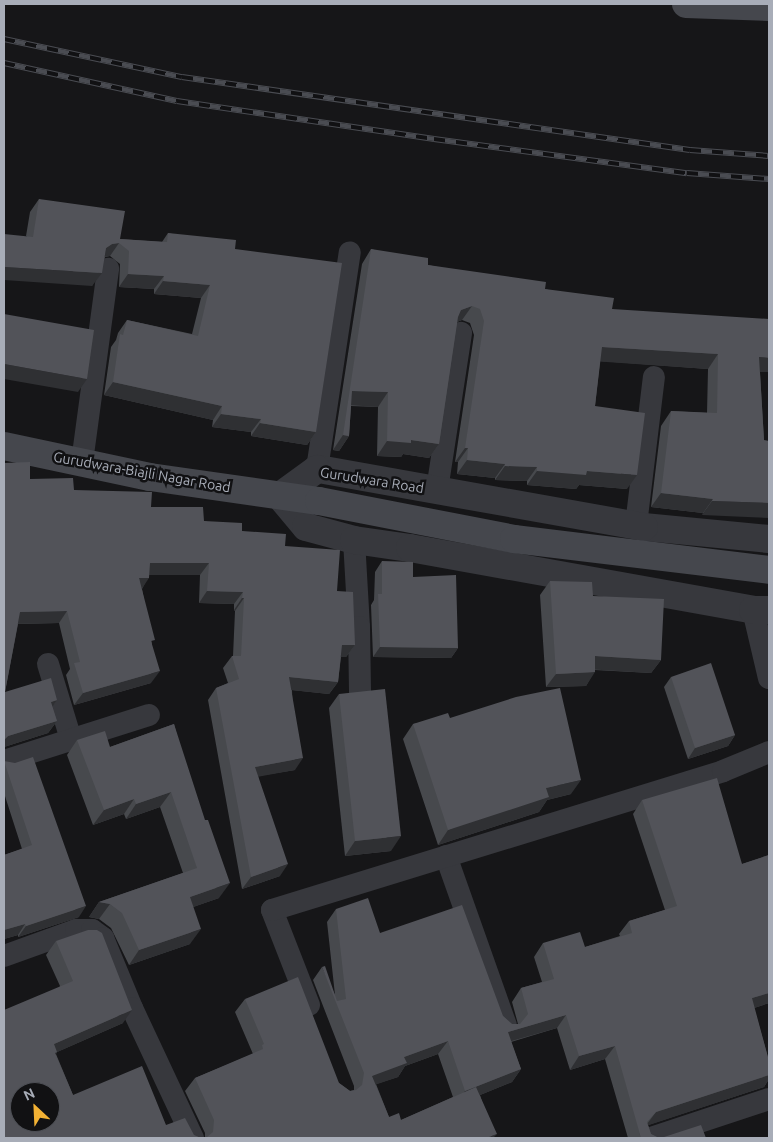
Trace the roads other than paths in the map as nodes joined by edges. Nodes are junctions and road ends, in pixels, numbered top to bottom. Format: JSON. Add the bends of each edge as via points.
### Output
{"nodes":[{"id":1,"x":686,"y":4,"type":"edge"},
{"id":2,"x":769,"y":7,"type":"edge"},
{"id":3,"x":350,"y":252,"type":"dead end"},
{"id":4,"x":108,"y":269,"type":"dead end"},
{"id":5,"x":461,"y":333,"type":"edge"},
{"id":6,"x":654,"y":377,"type":"dead end"},
{"id":7,"x":4,"y":446,"type":"edge"},
{"id":8,"x":82,"y":462,"type":"junction"},
{"id":9,"x":317,"y":469,"type":"junction"},
{"id":10,"x":437,"y":490,"type":"junction"},
{"id":11,"x":280,"y":496,"type":"junction"},
{"id":12,"x":636,"y":525,"type":"junction"},
{"id":13,"x":769,"y":539,"type":"edge"},
{"id":14,"x":354,"y":540,"type":"junction"},
{"id":15,"x":769,"y":570,"type":"edge"},
{"id":16,"x":761,"y":610,"type":"edge"},
{"id":17,"x":48,"y":664,"type":"dead end"},
{"id":18,"x":769,"y":678,"type":"edge"},
{"id":19,"x":360,"y":693,"type":"edge"},
{"id":20,"x":149,"y":715,"type":"dead end"},
{"id":21,"x":71,"y":739,"type":"junction"},
{"id":22,"x":769,"y":752,"type":"edge"},
{"id":23,"x":4,"y":761,"type":"edge"},
{"id":24,"x":446,"y":856,"type":"junction"},
{"id":25,"x":4,"y":956,"type":"edge"},
{"id":26,"x":506,"y":1025,"type":"edge"},
{"id":27,"x":317,"y":1028,"type":"edge"},
{"id":28,"x":769,"y":1099,"type":"edge"},
{"id":29,"x":193,"y":1138,"type":"edge"},
{"id":30,"x":651,"y":1138,"type":"edge"}],
"edges":[{"from":1,"to":2,"type":"main road"},
{"from":3,"to":9,"type":"street"},
{"from":4,"to":8,"type":"street"},
{"from":5,"to":10,"type":"street"},
{"from":6,"to":12,"type":"street"},
{"from":7,"to":8,"type":"main road","name":"Gurudwara-Biajli Nagar Road"},
{"from":8,"to":11,"type":"main road","name":"Gurudwara-Biajli Nagar Road"},
{"from":9,"to":10,"type":"street","name":"Gurudwara Road"},
{"from":9,"to":11,"type":"street","name":"Gurudwara Road"},
{"from":10,"to":12,"type":"street","name":"Gurudwara Road"},
{"from":11,"to":14,"type":"street","via":[[306,527]]},
{"from":11,"to":15,"type":"main road","name":"Gurudwara-Biajli Nagar Road","via":[[514,539]]},
{"from":12,"to":13,"type":"street","name":"Gurudwara Road"},
{"from":14,"to":16,"type":"street"},
{"from":14,"to":19,"type":"street"},
{"from":16,"to":18,"type":"street"},
{"from":17,"to":21,"type":"street"},
{"from":20,"to":21,"type":"street"},
{"from":21,"to":23,"type":"street"},
{"from":22,"to":24,"type":"street","via":[[723,771]]},
{"from":24,"to":26,"type":"street"},
{"from":24,"to":27,"type":"street","via":[[272,910]]},
{"from":25,"to":29,"type":"street","via":[[76,930],[92,930],[103,938]]},
{"from":28,"to":30,"type":"street"}]}
